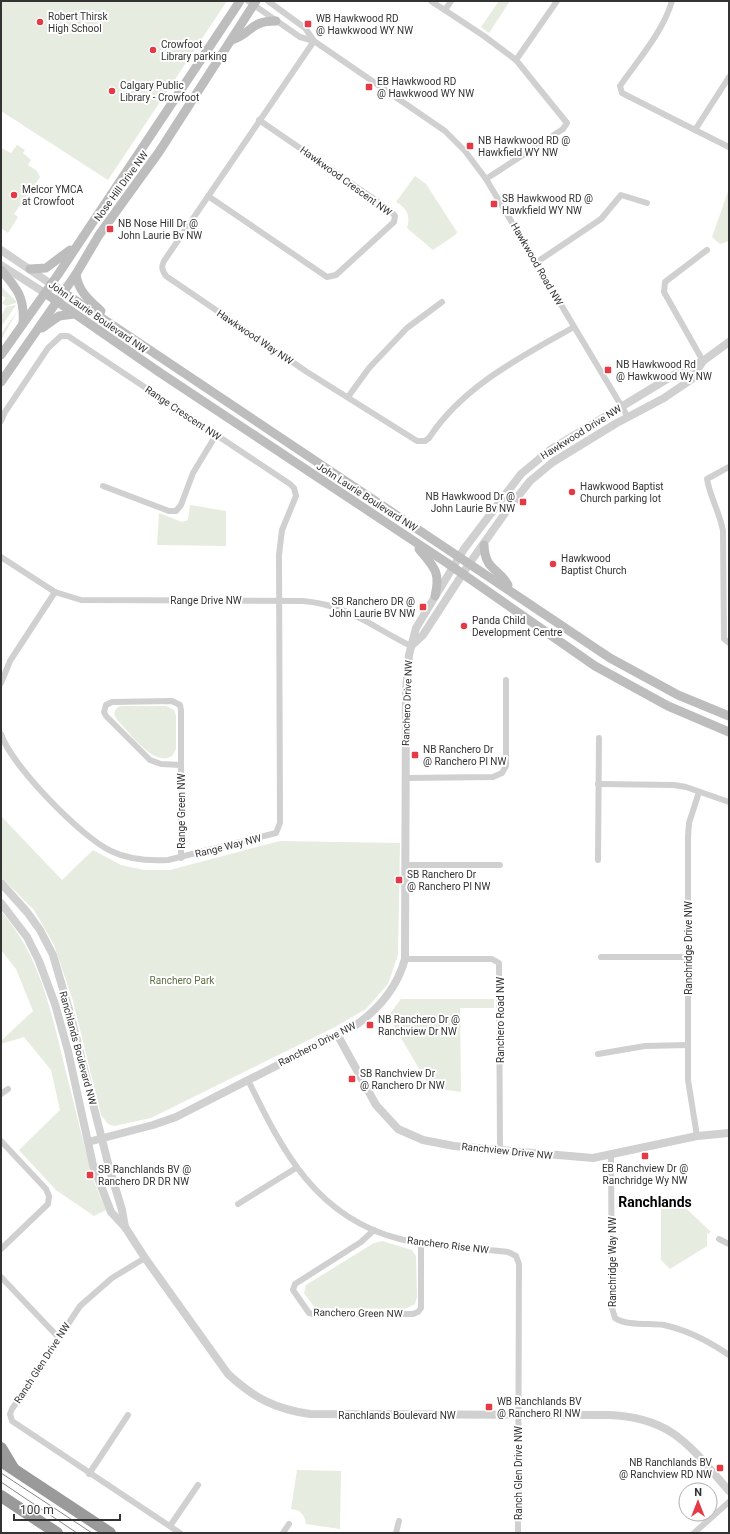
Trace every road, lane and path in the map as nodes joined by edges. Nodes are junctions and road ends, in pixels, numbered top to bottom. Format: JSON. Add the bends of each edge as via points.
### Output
{"nodes":[{"id":1,"x":240,"y":1,"type":"edge"},
{"id":2,"x":268,"y":1,"type":"edge"},
{"id":3,"x":431,"y":1,"type":"edge"},
{"id":4,"x":451,"y":1,"type":"edge"},
{"id":5,"x":557,"y":1,"type":"edge"},
{"id":6,"x":672,"y":1,"type":"edge"},
{"id":7,"x":252,"y":2,"type":"edge"},
{"id":8,"x":445,"y":10,"type":"junction"},
{"id":9,"x":276,"y":21,"type":"junction"},
{"id":10,"x":232,"y":40,"type":"junction"},
{"id":11,"x":314,"y":41,"type":"junction"},
{"id":12,"x":516,"y":60,"type":"junction"},
{"id":13,"x":729,"y":77,"type":"edge"},
{"id":14,"x":260,"y":120,"type":"junction"},
{"id":15,"x":694,"y":130,"type":"junction"},
{"id":16,"x":729,"y":147,"type":"edge"},
{"id":17,"x":486,"y":178,"type":"junction"},
{"id":18,"x":208,"y":196,"type":"junction"},
{"id":19,"x":648,"y":203,"type":"dead end"},
{"id":20,"x":78,"y":244,"type":"junction"},
{"id":21,"x":1,"y":250,"type":"edge"},
{"id":22,"x":707,"y":250,"type":"dead end"},
{"id":23,"x":537,"y":262,"type":"junction"},
{"id":24,"x":1,"y":265,"type":"edge"},
{"id":25,"x":30,"y":269,"type":"junction"},
{"id":26,"x":1,"y":270,"type":"edge"},
{"id":27,"x":76,"y":274,"type":"junction"},
{"id":28,"x":52,"y":284,"type":"junction"},
{"id":29,"x":63,"y":292,"type":"junction"},
{"id":30,"x":45,"y":293,"type":"junction"},
{"id":31,"x":57,"y":301,"type":"junction"},
{"id":32,"x":442,"y":302,"type":"dead end"},
{"id":33,"x":74,"y":314,"type":"junction"},
{"id":34,"x":23,"y":323,"type":"junction"},
{"id":35,"x":118,"y":327,"type":"junction"},
{"id":36,"x":574,"y":327,"type":"junction"},
{"id":37,"x":32,"y":337,"type":"junction"},
{"id":38,"x":729,"y":342,"type":"edge"},
{"id":39,"x":1,"y":355,"type":"edge"},
{"id":40,"x":703,"y":361,"type":"junction"},
{"id":41,"x":1,"y":382,"type":"edge"},
{"id":42,"x":348,"y":397,"type":"junction"},
{"id":43,"x":622,"y":406,"type":"junction"},
{"id":44,"x":628,"y":417,"type":"junction"},
{"id":45,"x":1,"y":421,"type":"edge"},
{"id":46,"x":216,"y":435,"type":"junction"},
{"id":47,"x":729,"y":467,"type":"edge"},
{"id":48,"x":521,"y":474,"type":"junction"},
{"id":49,"x":530,"y":482,"type":"junction"},
{"id":50,"x":104,"y":486,"type":"dead end"},
{"id":51,"x":412,"y":540,"type":"junction"},
{"id":52,"x":484,"y":545,"type":"junction"},
{"id":53,"x":1,"y":557,"type":"edge"},
{"id":54,"x":726,"y":557,"type":"edge"},
{"id":55,"x":460,"y":558,"type":"junction"},
{"id":56,"x":470,"y":564,"type":"junction"},
{"id":57,"x":454,"y":568,"type":"junction"},
{"id":58,"x":463,"y":575,"type":"junction"},
{"id":59,"x":510,"y":590,"type":"junction"},
{"id":60,"x":55,"y":592,"type":"junction"},
{"id":61,"x":435,"y":596,"type":"junction"},
{"id":62,"x":280,"y":600,"type":"junction"},
{"id":63,"x":729,"y":643,"type":"edge"},
{"id":64,"x":411,"y":646,"type":"junction"},
{"id":65,"x":506,"y":680,"type":"dead end"},
{"id":66,"x":1,"y":683,"type":"edge"},
{"id":67,"x":729,"y":716,"type":"edge"},
{"id":68,"x":729,"y":732,"type":"edge"},
{"id":69,"x":1,"y":734,"type":"edge"},
{"id":70,"x":599,"y":738,"type":"dead end"},
{"id":71,"x":181,"y":765,"type":"junction"},
{"id":72,"x":406,"y":778,"type":"junction"},
{"id":73,"x":598,"y":784,"type":"junction"},
{"id":74,"x":699,"y":792,"type":"junction"},
{"id":75,"x":729,"y":802,"type":"edge"},
{"id":76,"x":181,"y":858,"type":"junction"},
{"id":77,"x":598,"y":860,"type":"dead end"},
{"id":78,"x":406,"y":866,"type":"junction"},
{"id":79,"x":500,"y":866,"type":"dead end"},
{"id":80,"x":1,"y":883,"type":"edge"},
{"id":81,"x":1,"y":903,"type":"edge"},
{"id":82,"x":601,"y":957,"type":"dead end"},
{"id":83,"x":688,"y":957,"type":"junction"},
{"id":84,"x":405,"y":959,"type":"junction"},
{"id":85,"x":337,"y":1034,"type":"junction"},
{"id":86,"x":688,"y":1045,"type":"junction"},
{"id":87,"x":598,"y":1054,"type":"dead end"},
{"id":88,"x":248,"y":1080,"type":"junction"},
{"id":89,"x":8,"y":1089,"type":"dead end"},
{"id":90,"x":1,"y":1094,"type":"edge"},
{"id":91,"x":729,"y":1133,"type":"edge"},
{"id":92,"x":697,"y":1136,"type":"junction"},
{"id":93,"x":102,"y":1138,"type":"junction"},
{"id":94,"x":1,"y":1141,"type":"edge"},
{"id":95,"x":88,"y":1142,"type":"junction"},
{"id":96,"x":500,"y":1150,"type":"junction"},
{"id":97,"x":611,"y":1155,"type":"junction"},
{"id":98,"x":296,"y":1168,"type":"junction"},
{"id":99,"x":238,"y":1204,"type":"dead end"},
{"id":100,"x":125,"y":1227,"type":"junction"},
{"id":101,"x":374,"y":1230,"type":"junction"},
{"id":102,"x":719,"y":1239,"type":"dead end"},
{"id":103,"x":421,"y":1243,"type":"junction"},
{"id":104,"x":729,"y":1244,"type":"edge"},
{"id":105,"x":1,"y":1249,"type":"edge"},
{"id":106,"x":144,"y":1258,"type":"junction"},
{"id":107,"x":1,"y":1277,"type":"edge"},
{"id":108,"x":59,"y":1338,"type":"junction"},
{"id":109,"x":729,"y":1355,"type":"edge"},
{"id":110,"x":128,"y":1415,"type":"dead end"},
{"id":111,"x":518,"y":1415,"type":"junction"},
{"id":112,"x":1,"y":1448,"type":"edge"},
{"id":113,"x":1,"y":1460,"type":"edge"},
{"id":114,"x":13,"y":1469,"type":"junction"},
{"id":115,"x":89,"y":1474,"type":"junction"},
{"id":116,"x":198,"y":1485,"type":"dead end"},
{"id":117,"x":729,"y":1490,"type":"edge"},
{"id":118,"x":1,"y":1496,"type":"edge"},
{"id":119,"x":729,"y":1502,"type":"edge"},
{"id":120,"x":400,"y":1521,"type":"dead end"},
{"id":121,"x":289,"y":1524,"type":"dead end"},
{"id":122,"x":170,"y":1526,"type":"junction"},
{"id":123,"x":518,"y":1532,"type":"edge"},
{"id":124,"x":57,"y":1533,"type":"edge"},
{"id":125,"x":110,"y":1533,"type":"edge"},
{"id":126,"x":180,"y":1533,"type":"edge"},
{"id":127,"x":283,"y":1533,"type":"edge"},
{"id":128,"x":396,"y":1533,"type":"edge"},
{"id":129,"x":694,"y":1533,"type":"edge"}],
"edges":[{"from":1,"to":20,"type":"main road","name":"Nose Hill Drive NW"},
{"from":2,"to":11,"type":"street","name":"Hawkwood Road NW","via":[[305,28]]},
{"from":3,"to":8,"type":"street"},
{"from":4,"to":8,"type":"street"},
{"from":5,"to":12,"type":"street"},
{"from":6,"to":15,"type":"street","via":[[654,37],[620,86],[622,93]]},
{"from":7,"to":9,"type":"street","name":"Hawkwood Road NW"},
{"from":7,"to":10,"type":"main road","name":"Nose Hill Drive NW"},
{"from":8,"to":12,"type":"street"},
{"from":9,"to":10,"type":"main road","via":[[259,22]]},
{"from":9,"to":11,"type":"street","name":"Hawkwood Road NW","via":[[300,37]]},
{"from":10,"to":27,"type":"main road","name":"Nose Hill Drive NW","via":[[99,235]]},
{"from":11,"to":14,"type":"street","name":"Hawkwood Way NW"},
{"from":11,"to":17,"type":"street","name":"Hawkwood Road NW","via":[[429,119],[465,151]]},
{"from":12,"to":17,"type":"street","via":[[567,123],[563,129]]},
{"from":13,"to":15,"type":"street"},
{"from":14,"to":18,"type":"street","name":"Hawkwood Way NW"},
{"from":14,"to":18,"type":"street","name":"Hawkwood Crescent NW","via":[[390,210],[395,216],[394,222],[336,276],[328,277]]},
{"from":15,"to":16,"type":"street"},
{"from":17,"to":23,"type":"street","name":"Hawkwood Road NW"},
{"from":18,"to":42,"type":"street","name":"Hawkwood Way NW","via":[[164,261],[162,271],[307,372]]},
{"from":19,"to":23,"type":"street","via":[[621,195],[601,218]]},
{"from":20,"to":25,"type":"main road","via":[[49,266]]},
{"from":20,"to":28,"type":"main road","name":"Nose Hill Drive NW"},
{"from":21,"to":25,"type":"street","name":"John Laurie Boulevard NW"},
{"from":22,"to":40,"type":"street","via":[[665,282],[664,292]]},
{"from":23,"to":36,"type":"street","name":"Hawkwood Road NW"},
{"from":24,"to":30,"type":"street","name":"John Laurie Boulevard NW"},
{"from":25,"to":28,"type":"street","name":"John Laurie Boulevard NW"},
{"from":26,"to":34,"type":"main road","via":[[23,302]]},
{"from":27,"to":29,"type":"main road","name":"Nose Hill Drive NW"},
{"from":27,"to":35,"type":"main road","via":[[85,296]]},
{"from":28,"to":29,"type":"main road","name":"John Laurie Boulevard NW"},
{"from":28,"to":30,"type":"main road","name":"Nose Hill Drive NW"},
{"from":29,"to":31,"type":"main road","name":"Nose Hill Drive NW"},
{"from":29,"to":35,"type":"main road","name":"John Laurie Boulevard NW"},
{"from":30,"to":31,"type":"main road","name":"John Laurie Boulevard NW"},
{"from":30,"to":34,"type":"main road","name":"Nose Hill Drive NW"},
{"from":31,"to":33,"type":"main road","name":"John Laurie Boulevard NW"},
{"from":31,"to":37,"type":"main road","name":"Nose Hill Drive NW"},
{"from":32,"to":42,"type":"street","via":[[407,328],[369,368]]},
{"from":33,"to":37,"type":"main road","via":[[59,316]]},
{"from":33,"to":51,"type":"main road","name":"John Laurie Boulevard NW"},
{"from":34,"to":39,"type":"main road","name":"Nose Hill Drive NW"},
{"from":35,"to":55,"type":"main road","name":"John Laurie Boulevard NW"},
{"from":36,"to":42,"type":"street","name":"Hawkwood Way NW","via":[[490,377],[456,405],[425,441],[413,440]]},
{"from":36,"to":43,"type":"street","name":"Hawkwood Road NW"},
{"from":37,"to":41,"type":"main road","name":"Nose Hill Drive NW"},
{"from":38,"to":40,"type":"street","name":"Hawkwood Drive NW"},
{"from":40,"to":43,"type":"street","name":"Hawkwood Drive NW","via":[[682,370]]},
{"from":40,"to":44,"type":"street","name":"Hawkwood Drive NW","via":[[692,379],[664,398]]},
{"from":43,"to":44,"type":"street","name":"Hawkwood Road NW"},
{"from":43,"to":48,"type":"street","name":"Hawkwood Drive NW","via":[[550,450]]},
{"from":44,"to":49,"type":"street","name":"Hawkwood Drive NW","via":[[553,462]]},
{"from":45,"to":46,"type":"street","name":"Range Crescent NW","via":[[48,348],[64,335],[73,338]]},
{"from":46,"to":50,"type":"street","via":[[193,473],[181,505],[176,511],[168,511]]},
{"from":46,"to":62,"type":"street","name":"Range Crescent NW","via":[[290,484],[296,491],[295,501],[285,521],[280,542]]},
{"from":47,"to":54,"type":"street","via":[[707,479],[720,518]]},
{"from":48,"to":49,"type":"street"},
{"from":48,"to":55,"type":"street","name":"Hawkwood Drive NW","via":[[501,498]]},
{"from":49,"to":52,"type":"street","name":"Hawkwood Drive NW"},
{"from":51,"to":57,"type":"main road","name":"John Laurie Boulevard NW"},
{"from":51,"to":61,"type":"main road","via":[[436,571],[438,585]]},
{"from":52,"to":56,"type":"street","name":"Hawkwood Drive NW"},
{"from":52,"to":59,"type":"main road","via":[[486,558],[492,569],[507,583]]},
{"from":53,"to":60,"type":"street","name":"Range Drive NW"},
{"from":54,"to":63,"type":"street","via":[[724,639]]},
{"from":55,"to":56,"type":"main road","name":"John Laurie Boulevard NW"},
{"from":55,"to":57,"type":"street","name":"Hawkwood Drive NW"},
{"from":56,"to":58,"type":"street","name":"Hawkwood Drive NW"},
{"from":56,"to":59,"type":"main road","name":"John Laurie Boulevard NW"},
{"from":57,"to":58,"type":"main road","name":"John Laurie Boulevard NW"},
{"from":57,"to":61,"type":"street","name":"Ranchero Drive NW"},
{"from":58,"to":64,"type":"street","name":"Ranchero Drive NW","via":[[423,635]]},
{"from":58,"to":68,"type":"main road","name":"John Laurie Boulevard NW","via":[[616,678],[668,706]]},
{"from":59,"to":67,"type":"main road","name":"John Laurie Boulevard NW","via":[[623,665],[678,696]]},
{"from":60,"to":62,"type":"street","name":"Range Drive NW","via":[[92,600]]},
{"from":60,"to":66,"type":"street","via":[[10,661]]},
{"from":61,"to":64,"type":"street","name":"Ranchero Drive NW","via":[[416,628]]},
{"from":62,"to":64,"type":"street","name":"Range Drive NW","via":[[321,602],[338,606]]},
{"from":62,"to":76,"type":"street","name":"Range Way NW","via":[[278,828],[272,835]]},
{"from":64,"to":72,"type":"street","name":"Ranchero Drive NW","via":[[406,686]]},
{"from":65,"to":72,"type":"street","via":[[506,766],[502,773],[494,777]]},
{"from":69,"to":76,"type":"street","name":"Range Way NW","via":[[21,768],[90,838],[127,858],[154,861]]},
{"from":70,"to":73,"type":"street"},
{"from":71,"to":71,"type":"street","name":"Range Green NW","via":[[181,710],[176,701],[112,702],[106,705],[106,716],[144,755],[156,763]]},
{"from":71,"to":76,"type":"street","name":"Range Green NW"},
{"from":72,"to":78,"type":"street","name":"Ranchero Drive NW"},
{"from":73,"to":74,"type":"street","via":[[674,785]]},
{"from":73,"to":77,"type":"street"},
{"from":74,"to":75,"type":"street"},
{"from":74,"to":83,"type":"street","name":"Ranchridge Drive NW","via":[[689,823],[688,837]]},
{"from":78,"to":79,"type":"street"},
{"from":78,"to":84,"type":"street","name":"Ranchero Drive NW"},
{"from":80,"to":93,"type":"street","name":"Ranchlands Boulevard NW","via":[[40,930],[53,955]]},
{"from":81,"to":95,"type":"street","name":"Ranchlands Boulevard NW","via":[[27,937],[55,1004]]},
{"from":82,"to":83,"type":"street"},
{"from":83,"to":86,"type":"street","name":"Ranchridge Drive NW"},
{"from":84,"to":85,"type":"street","name":"Ranchero Drive NW","via":[[397,981],[378,1008],[356,1025]]},
{"from":84,"to":96,"type":"street","name":"Ranchero Road NW","via":[[492,958],[499,963]]},
{"from":85,"to":88,"type":"street","name":"Ranchero Drive NW"},
{"from":85,"to":96,"type":"street","name":"Ranchview Drive NW","via":[[376,1105],[398,1129],[437,1144]]},
{"from":86,"to":87,"type":"street","via":[[645,1046]]},
{"from":86,"to":92,"type":"street","name":"Ranchridge Drive NW","via":[[688,1080]]},
{"from":88,"to":93,"type":"street","name":"Ranchero Drive NW","via":[[167,1120]]},
{"from":88,"to":98,"type":"street","name":"Ranchero Rise NW","via":[[271,1127]]},
{"from":89,"to":90,"type":"street"},
{"from":91,"to":92,"type":"street","name":"Ranchview Drive NW"},
{"from":92,"to":97,"type":"street","name":"Ranchview Drive NW"},
{"from":93,"to":95,"type":"street","name":"Ranchero Drive NW"},
{"from":93,"to":100,"type":"street","name":"Ranchlands Boulevard NW"},
{"from":94,"to":105,"type":"street","via":[[50,1196],[48,1204]]},
{"from":95,"to":100,"type":"street","name":"Ranchlands Boulevard NW","via":[[111,1212]]},
{"from":96,"to":97,"type":"street","name":"Ranchview Drive NW","via":[[576,1157]]},
{"from":97,"to":109,"type":"street","name":"Ranchridge Way NW","via":[[612,1308],[615,1318],[624,1322],[651,1323],[682,1330]]},
{"from":98,"to":99,"type":"street"},
{"from":98,"to":101,"type":"street","name":"Ranchero Rise NW","via":[[308,1183],[331,1203]]},
{"from":100,"to":106,"type":"street","name":"Ranchlands Boulevard NW"},
{"from":101,"to":103,"type":"street","name":"Ranchero Rise NW","via":[[399,1239]]},
{"from":101,"to":103,"type":"street","name":"Ranchero Green NW","via":[[361,1242],[295,1284],[294,1292],[308,1312],[418,1312],[421,1308]]},
{"from":102,"to":104,"type":"street"},
{"from":103,"to":111,"type":"street","name":"Ranchero Rise NW","via":[[508,1252],[516,1256],[519,1264]]},
{"from":106,"to":108,"type":"street","name":"Ranch Glen Drive NW","via":[[112,1278],[87,1298]]},
{"from":106,"to":111,"type":"street","name":"Ranchlands Boulevard NW","via":[[228,1374],[244,1389],[268,1403],[290,1411],[328,1415]]},
{"from":107,"to":108,"type":"street"},
{"from":108,"to":115,"type":"street","name":"Ranch Glen Drive NW","via":[[12,1409],[10,1417],[12,1421]]},
{"from":110,"to":115,"type":"street"},
{"from":111,"to":117,"type":"street","name":"Ranchlands Boulevard NW","via":[[624,1415],[650,1420],[685,1441]]},
{"from":111,"to":123,"type":"street","name":"Ranch Glen Drive NW"},
{"from":112,"to":114,"type":"highway"},
{"from":113,"to":114,"type":"highway"},
{"from":114,"to":125,"type":"highway"},
{"from":115,"to":122,"type":"street","name":"Ranch Glen Drive NW"},
{"from":116,"to":122,"type":"street"},
{"from":118,"to":124,"type":"highway"},
{"from":119,"to":129,"type":"street"},
{"from":120,"to":128,"type":"street"},
{"from":121,"to":127,"type":"street"},
{"from":122,"to":126,"type":"street","name":"Ranch Glen Drive NW"}]}
